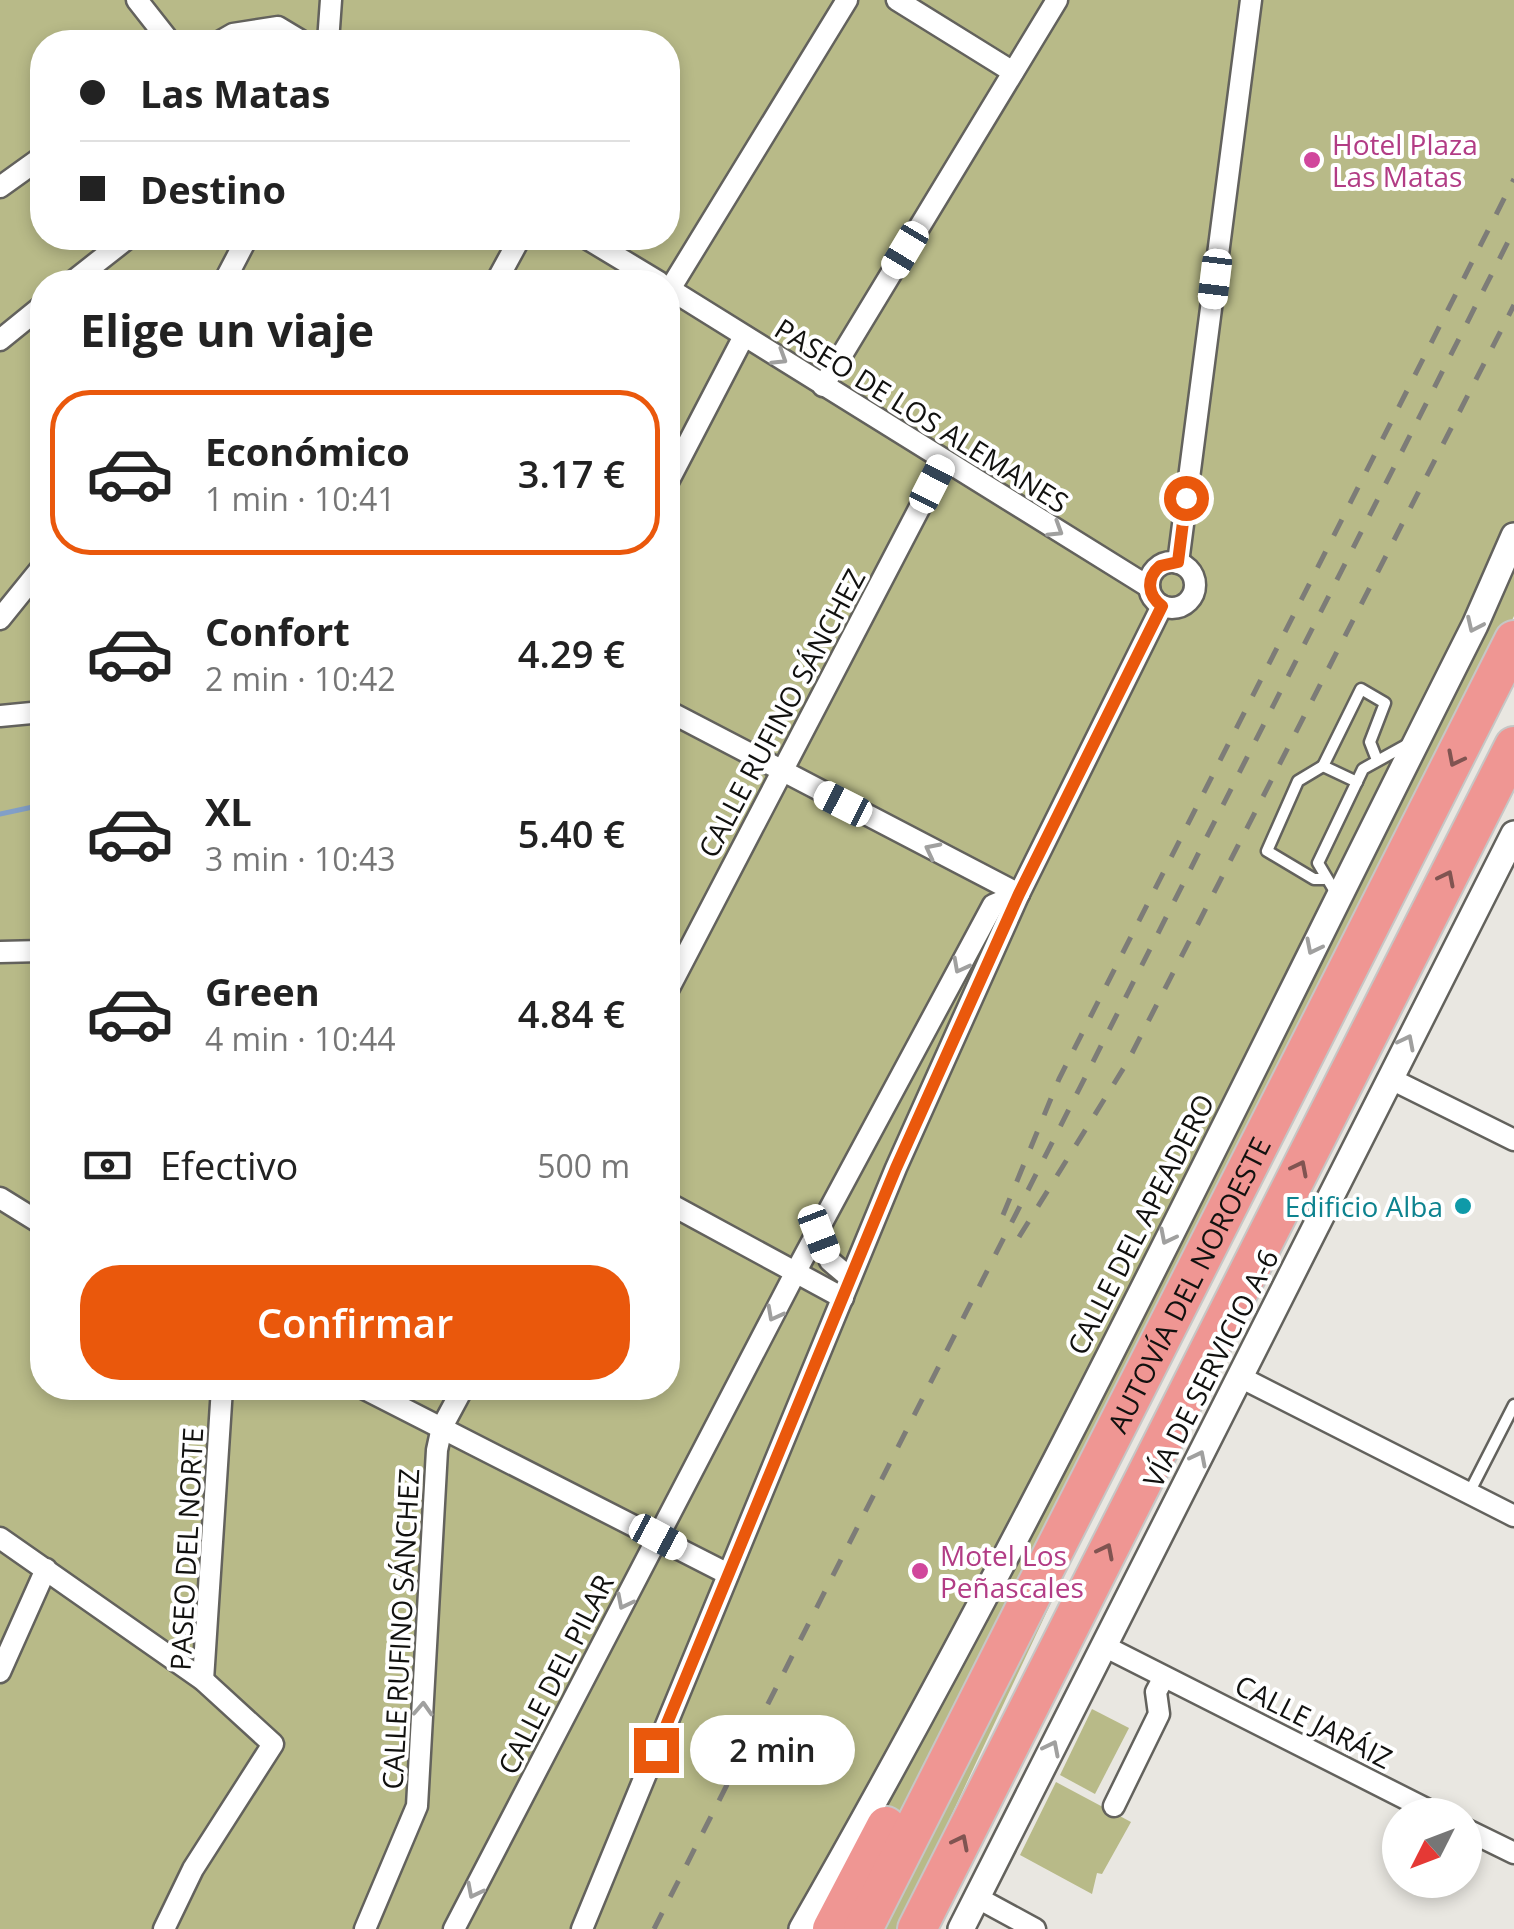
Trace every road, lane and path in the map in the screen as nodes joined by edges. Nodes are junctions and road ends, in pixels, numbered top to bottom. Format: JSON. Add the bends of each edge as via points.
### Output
{"nodes":[{"id":1,"x":137,"y":0,"type":"edge"},
{"id":2,"x":331,"y":0,"type":"edge"},
{"id":3,"x":847,"y":0,"type":"edge"},
{"id":4,"x":897,"y":0,"type":"edge"},
{"id":5,"x":1057,"y":0,"type":"edge"},
{"id":6,"x":1264,"y":0,"type":"edge"},
{"id":7,"x":1251,"y":10,"type":"edge"},
{"id":8,"x":161,"y":30,"type":"edge"},
{"id":9,"x":259,"y":30,"type":"edge"},
{"id":10,"x":283,"y":30,"type":"edge"},
{"id":11,"x":329,"y":30,"type":"edge"},
{"id":12,"x":1013,"y":72,"type":"junction"},
{"id":13,"x":30,"y":166,"type":"edge"},
{"id":14,"x":0,"y":186,"type":"edge"},
{"id":15,"x":113,"y":250,"type":"edge"},
{"id":16,"x":605,"y":250,"type":"edge"},
{"id":17,"x":87,"y":270,"type":"edge"},
{"id":18,"x":638,"y":270,"type":"edge"},
{"id":19,"x":676,"y":270,"type":"edge"},
{"id":20,"x":680,"y":296,"type":"edge"},
{"id":21,"x":30,"y":316,"type":"edge"},
{"id":22,"x":744,"y":336,"type":"junction"},
{"id":23,"x":0,"y":340,"type":"edge"},
{"id":24,"x":824,"y":386,"type":"junction"},
{"id":25,"x":680,"y":459,"type":"edge"},
{"id":26,"x":944,"y":461,"type":"junction"},
{"id":27,"x":1514,"y":536,"type":"edge"},
{"id":28,"x":1178,"y":562,"type":"junction"},
{"id":29,"x":30,"y":582,"type":"edge"},
{"id":30,"x":1149,"y":586,"type":"junction"},
{"id":31,"x":1162,"y":606,"type":"junction"},
{"id":32,"x":0,"y":619,"type":"edge"},
{"id":33,"x":1514,"y":640,"type":"edge"},
{"id":34,"x":30,"y":713,"type":"edge"},
{"id":35,"x":0,"y":716,"type":"edge"},
{"id":36,"x":680,"y":717,"type":"edge"},
{"id":37,"x":1418,"y":738,"type":"junction"},
{"id":38,"x":1514,"y":746,"type":"edge"},
{"id":39,"x":1376,"y":760,"type":"junction"},
{"id":40,"x":1323,"y":766,"type":"junction"},
{"id":41,"x":782,"y":772,"type":"junction"},
{"id":42,"x":1357,"y":782,"type":"junction"},
{"id":43,"x":1514,"y":834,"type":"edge"},
{"id":44,"x":1514,"y":851,"type":"edge"},
{"id":45,"x":1494,"y":872,"type":"junction"},
{"id":46,"x":1331,"y":888,"type":"junction"},
{"id":47,"x":1019,"y":894,"type":"junction"},
{"id":48,"x":30,"y":951,"type":"edge"},
{"id":49,"x":0,"y":952,"type":"edge"},
{"id":50,"x":680,"y":967,"type":"edge"},
{"id":51,"x":1388,"y":1078,"type":"junction"},
{"id":52,"x":1514,"y":1140,"type":"edge"},
{"id":53,"x":0,"y":1198,"type":"edge"},
{"id":54,"x":680,"y":1210,"type":"edge"},
{"id":55,"x":30,"y":1217,"type":"edge"},
{"id":56,"x":819,"y":1234,"type":"junction"},
{"id":57,"x":795,"y":1273,"type":"junction"},
{"id":58,"x":847,"y":1288,"type":"junction"},
{"id":59,"x":1240,"y":1377,"type":"junction"},
{"id":60,"x":221,"y":1400,"type":"edge"},
{"id":61,"x":387,"y":1400,"type":"edge"},
{"id":62,"x":456,"y":1400,"type":"edge"},
{"id":63,"x":1514,"y":1405,"type":"edge"},
{"id":64,"x":1118,"y":1426,"type":"junction"},
{"id":65,"x":442,"y":1427,"type":"junction"},
{"id":66,"x":1469,"y":1493,"type":"junction"},
{"id":67,"x":1514,"y":1516,"type":"edge"},
{"id":68,"x":658,"y":1537,"type":"junction"},
{"id":69,"x":0,"y":1538,"type":"edge"},
{"id":70,"x":46,"y":1569,"type":"junction"},
{"id":71,"x":728,"y":1574,"type":"junction"},
{"id":72,"x":1104,"y":1646,"type":"junction"},
{"id":73,"x":0,"y":1672,"type":"edge"},
{"id":74,"x":1164,"y":1677,"type":"junction"},
{"id":75,"x":203,"y":1680,"type":"junction"},
{"id":76,"x":1404,"y":1798,"type":"edge"},
{"id":77,"x":1114,"y":1806,"type":"dead end"},
{"id":78,"x":1482,"y":1837,"type":"edge"},
{"id":79,"x":1514,"y":1853,"type":"edge"},
{"id":80,"x":976,"y":1898,"type":"junction"},
{"id":81,"x":372,"y":1926,"type":"edge"},
{"id":82,"x":164,"y":1929,"type":"edge"},
{"id":83,"x":454,"y":1929,"type":"edge"},
{"id":84,"x":582,"y":1929,"type":"edge"},
{"id":85,"x":802,"y":1929,"type":"edge"},
{"id":86,"x":832,"y":1929,"type":"edge"},
{"id":87,"x":863,"y":1929,"type":"edge"},
{"id":88,"x":917,"y":1929,"type":"edge"},
{"id":89,"x":960,"y":1929,"type":"edge"},
{"id":90,"x":1035,"y":1929,"type":"edge"}],
"edges":[{"from":1,"to":8,"type":"street"},
{"from":2,"to":11,"type":"street"},
{"from":3,"to":19,"type":"street"},
{"from":4,"to":12,"type":"street"},
{"from":5,"to":12,"type":"street"},
{"from":6,"to":7,"type":"street"},
{"from":7,"to":28,"type":"street"},
{"from":9,"to":10,"type":"street"},
{"from":12,"to":24,"type":"street"},
{"from":13,"to":14,"type":"street"},
{"from":15,"to":17,"type":"street"},
{"from":16,"to":18,"type":"street","name":"PASEO DE LOS ALEMANES"},
{"from":20,"to":22,"type":"street","name":"PASEO DE LOS ALEMANES"},
{"from":21,"to":23,"type":"street"},
{"from":22,"to":24,"type":"street","name":"PASEO DE LOS ALEMANES","one_way":true},
{"from":22,"to":25,"type":"street"},
{"from":24,"to":26,"type":"street","name":"PASEO DE LOS ALEMANES"},
{"from":26,"to":30,"type":"street","name":"PASEO DE LOS ALEMANES","one_way":true},
{"from":26,"to":41,"type":"street","name":"CALLE RUFINO SÁNCHEZ"},
{"from":27,"to":37,"type":"street","name":"CALLE DEL APEADERO","one_way":true},
{"from":28,"to":30,"type":"street","via":[[1156,570]]},
{"from":28,"to":31,"type":"street","via":[[1195,580],[1192,597],[1179,608]]},
{"from":29,"to":32,"type":"street"},
{"from":30,"to":31,"type":"street"},
{"from":31,"to":47,"type":"street"},
{"from":33,"to":64,"type":"highway","name":"AUTOVÍA DEL NOROESTE","one_way":true},
{"from":34,"to":35,"type":"street"},
{"from":36,"to":41,"type":"street"},
{"from":37,"to":39,"type":"lane"},
{"from":37,"to":46,"type":"street","name":"CALLE DEL APEADERO"},
{"from":88,"to":38,"type":"highway","name":"AUTOVÍA DEL NOROESTE","one_way":true},
{"from":39,"to":40,"type":"lane","via":[[1370,742],[1385,703],[1361,689]]},
{"from":39,"to":42,"type":"lane"},
{"from":40,"to":42,"type":"lane"},
{"from":40,"to":46,"type":"lane","via":[[1298,781],[1267,852]]},
{"from":47,"to":41,"type":"street","one_way":true},
{"from":41,"to":50,"type":"street","name":"CALLE RUFINO SÁNCHEZ"},
{"from":42,"to":46,"type":"lane","via":[[1318,864]]},
{"from":43,"to":45,"type":"street","name":"VÍA DE SERVICIO A-6"},
{"from":44,"to":45,"type":"lane"},
{"from":51,"to":45,"type":"street","name":"VÍA DE SERVICIO A-6","one_way":true},
{"from":46,"to":85,"type":"street","name":"CALLE DEL APEADERO","one_way":true,"via":[[1092,1387]]},
{"from":47,"to":56,"type":"street","name":"CALLE DEL PILAR","one_way":true,"via":[[993,905]]},
{"from":47,"to":58,"type":"street"},
{"from":48,"to":49,"type":"street"},
{"from":51,"to":52,"type":"street"},
{"from":51,"to":59,"type":"street","name":"VÍA DE SERVICIO A-6"},
{"from":53,"to":55,"type":"street"},
{"from":54,"to":57,"type":"street"},
{"from":56,"to":57,"type":"street","name":"CALLE DEL PILAR"},
{"from":56,"to":58,"type":"street"},
{"from":57,"to":58,"type":"street"},
{"from":57,"to":68,"type":"street","name":"CALLE DEL PILAR","one_way":true},
{"from":58,"to":71,"type":"street"},
{"from":59,"to":66,"type":"street"},
{"from":72,"to":59,"type":"street","name":"VÍA DE SERVICIO A-6","one_way":true},
{"from":60,"to":75,"type":"street","name":"PASEO DEL NORTE"},
{"from":61,"to":65,"type":"street"},
{"from":62,"to":65,"type":"street","name":"CALLE RUFINO SÁNCHEZ"},
{"from":63,"to":66,"type":"lane"},
{"from":64,"to":86,"type":"highway","via":[[959,1686]]},
{"from":64,"to":87,"type":"highway","name":"AUTOVÍA DEL NOROESTE"},
{"from":65,"to":68,"type":"street"},
{"from":81,"to":65,"type":"street","name":"CALLE RUFINO SÁNCHEZ","one_way":true,"via":[[418,1806]]},
{"from":66,"to":67,"type":"street"},
{"from":68,"to":71,"type":"street"},
{"from":68,"to":83,"type":"street","name":"CALLE DEL PILAR","one_way":true},
{"from":69,"to":70,"type":"street"},
{"from":70,"to":73,"type":"street"},
{"from":70,"to":75,"type":"street"},
{"from":71,"to":84,"type":"street"},
{"from":72,"to":74,"type":"street","name":"CALLE JARÁIZ"},
{"from":80,"to":72,"type":"street","name":"VÍA DE SERVICIO A-6","one_way":true},
{"from":74,"to":76,"type":"street","name":"CALLE JARÁIZ"},
{"from":74,"to":77,"type":"street","via":[[1156,1692],[1159,1714]]},
{"from":75,"to":82,"type":"street","name":"PASEO DEL NORTE","via":[[273,1744],[192,1869]]},
{"from":78,"to":79,"type":"street"},
{"from":80,"to":89,"type":"street","name":"VÍA DE SERVICIO A-6"},
{"from":80,"to":90,"type":"street"}]}
